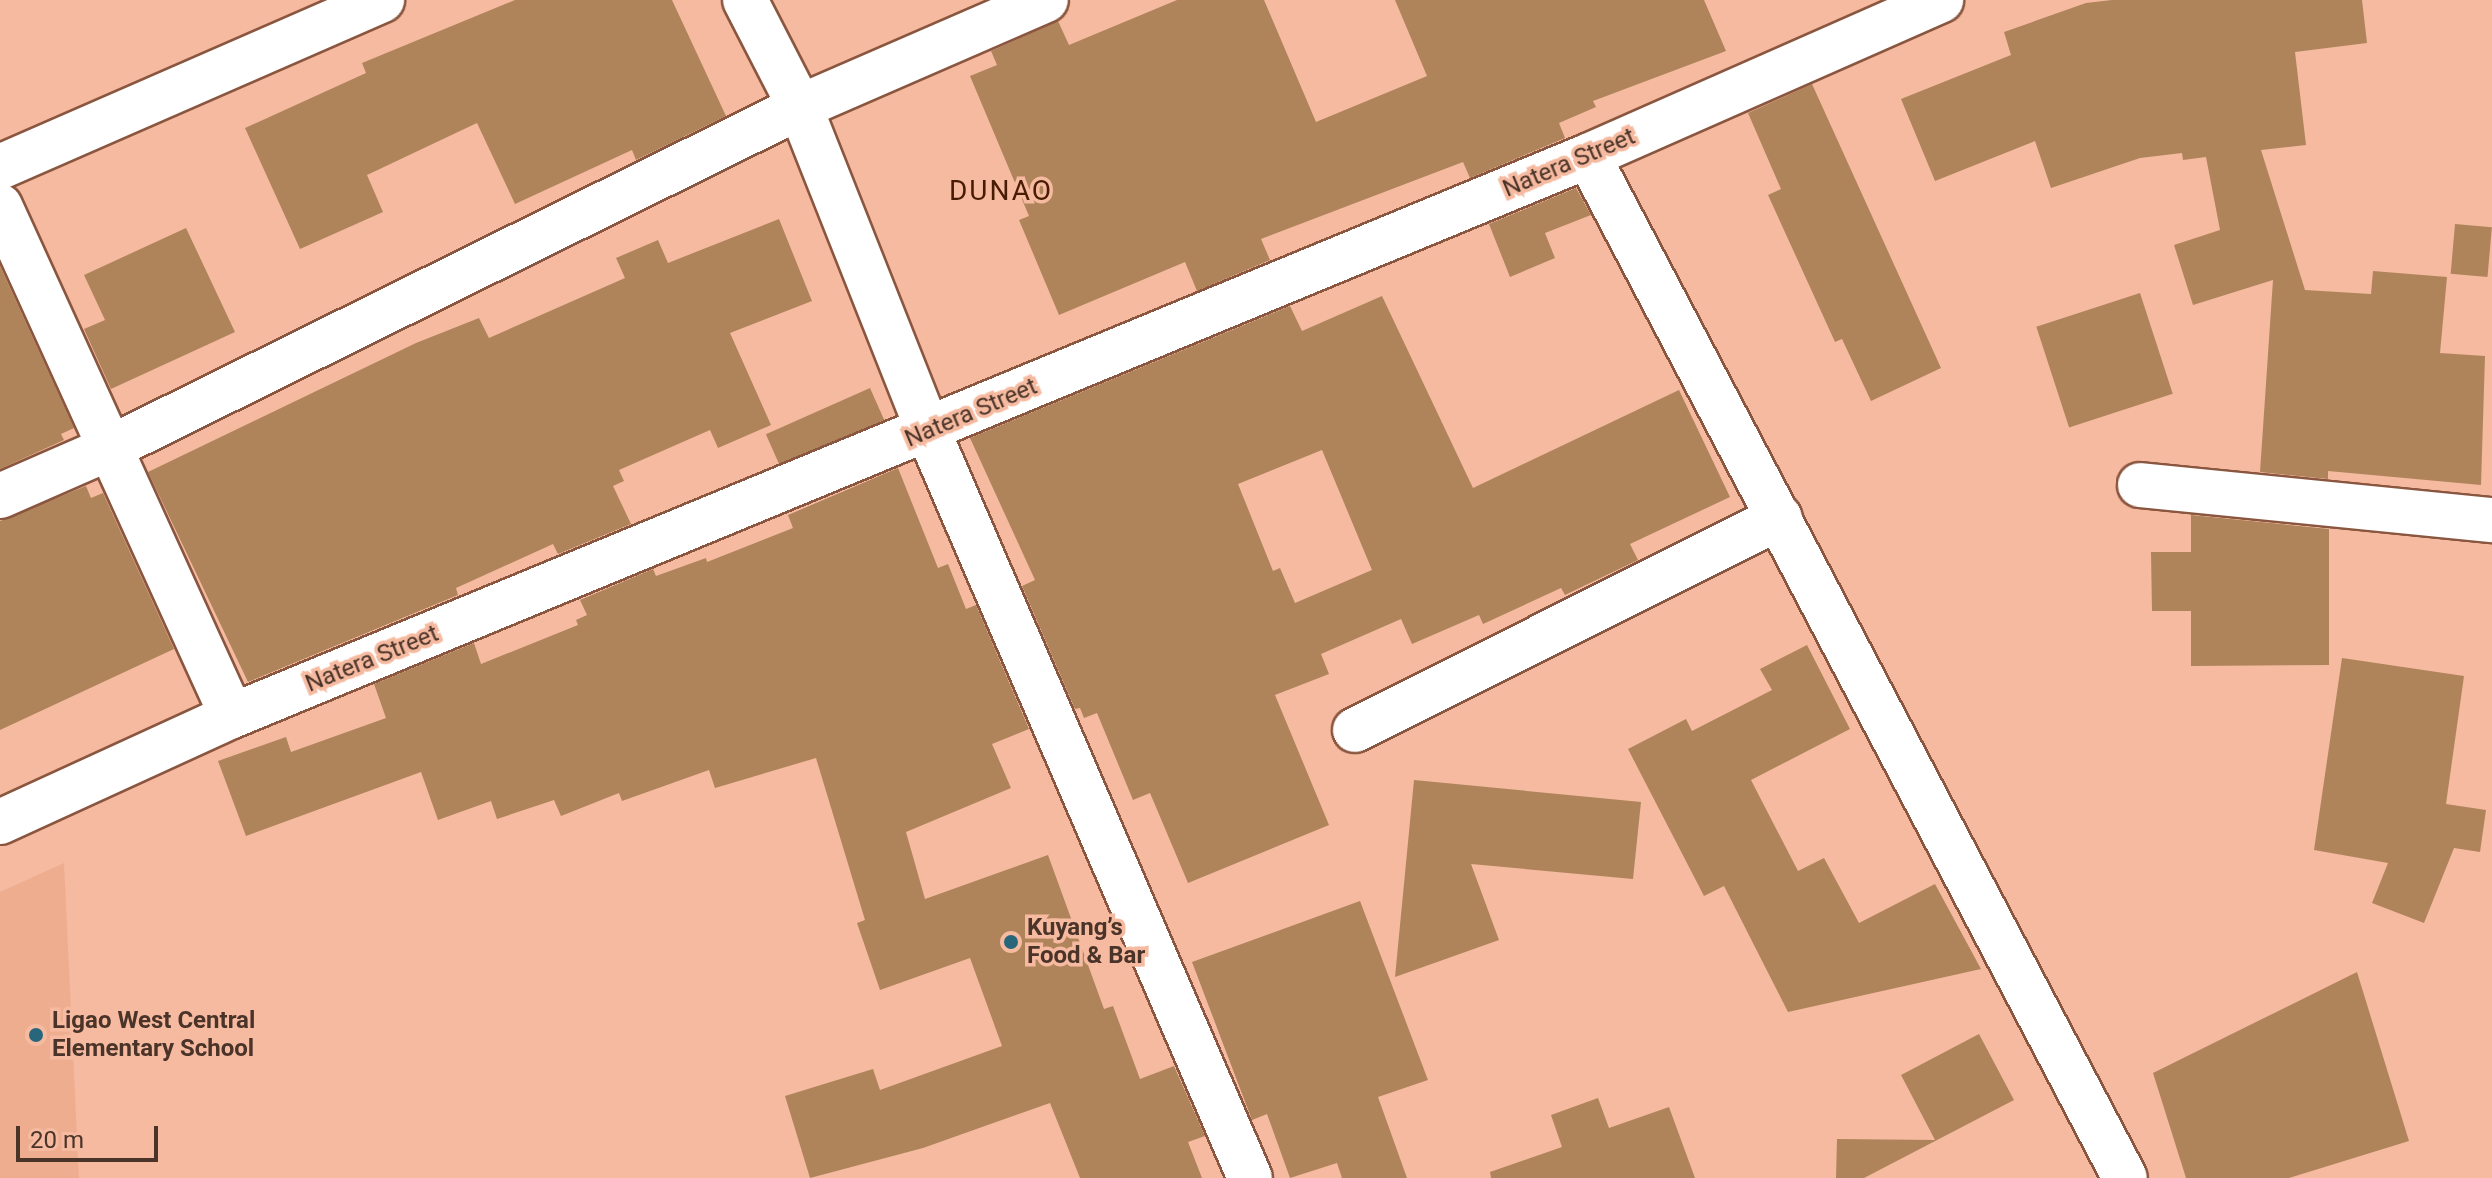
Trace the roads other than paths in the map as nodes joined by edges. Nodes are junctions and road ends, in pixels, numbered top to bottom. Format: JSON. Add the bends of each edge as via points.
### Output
{"nodes":[{"id":1,"x":382,"y":0,"type":"edge"},
{"id":2,"x":745,"y":0,"type":"edge"},
{"id":3,"x":1046,"y":0,"type":"edge"},
{"id":4,"x":1919,"y":5,"type":"edge"},
{"id":5,"x":800,"y":107,"type":"junction"},
{"id":6,"x":1588,"y":156,"type":"junction"},
{"id":7,"x":0,"y":167,"type":"edge"},
{"id":8,"x":0,"y":206,"type":"edge"},
{"id":9,"x":928,"y":431,"type":"junction"},
{"id":10,"x":112,"y":447,"type":"junction"},
{"id":11,"x":2140,"y":485,"type":"dead end"},
{"id":12,"x":0,"y":496,"type":"edge"},
{"id":13,"x":1780,"y":517,"type":"junction"},
{"id":14,"x":2492,"y":520,"type":"edge"},
{"id":15,"x":232,"y":716,"type":"junction"},
{"id":16,"x":1355,"y":730,"type":"dead end"},
{"id":17,"x":0,"y":822,"type":"edge"},
{"id":18,"x":1250,"y":1178,"type":"edge"},
{"id":19,"x":2125,"y":1178,"type":"edge"}],
"edges":[{"from":1,"to":7,"type":"street"},
{"from":2,"to":5,"type":"street"},
{"from":3,"to":5,"type":"street"},
{"from":4,"to":6,"type":"street","name":"Natera Street"},
{"from":5,"to":9,"type":"street"},
{"from":5,"to":10,"type":"street"},
{"from":6,"to":9,"type":"street","name":"Natera Street"},
{"from":6,"to":13,"type":"street"},
{"from":8,"to":10,"type":"street"},
{"from":9,"to":15,"type":"street","name":"Natera Street"},
{"from":9,"to":18,"type":"street"},
{"from":10,"to":12,"type":"street"},
{"from":10,"to":15,"type":"street"},
{"from":11,"to":14,"type":"street"},
{"from":13,"to":16,"type":"street"},
{"from":13,"to":19,"type":"street"},
{"from":15,"to":17,"type":"street","name":"Natera Street"}]}
